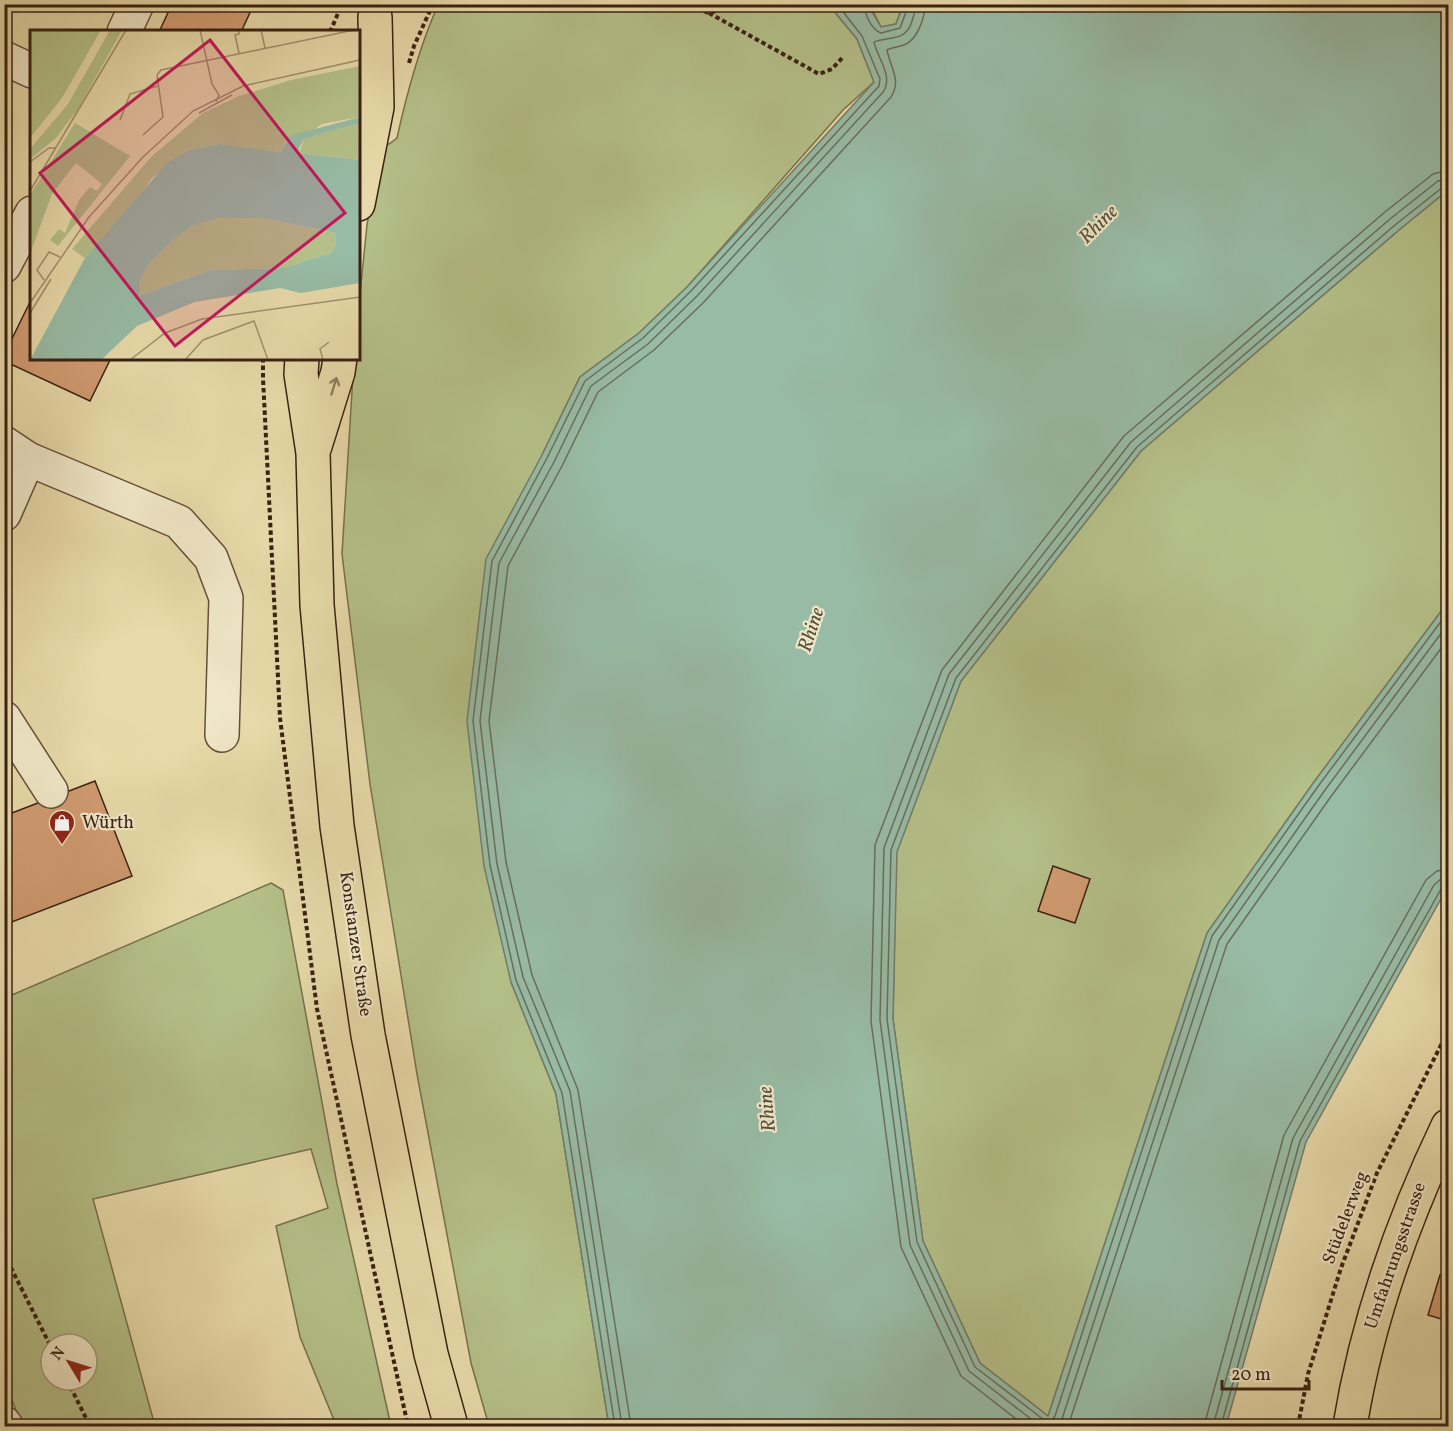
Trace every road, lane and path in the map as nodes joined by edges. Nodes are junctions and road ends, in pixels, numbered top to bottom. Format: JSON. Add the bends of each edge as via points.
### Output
{"nodes":[{"id":1,"x":137,"y":4,"type":"edge"},
{"id":2,"x":342,"y":4,"type":"edge"},
{"id":3,"x":683,"y":4,"type":"edge"},
{"id":4,"x":741,"y":4,"type":"edge"},
{"id":5,"x":378,"y":11,"type":"edge"},
{"id":6,"x":709,"y":13,"type":"junction"},
{"id":7,"x":125,"y":30,"type":"edge"},
{"id":8,"x":331,"y":30,"type":"edge"},
{"id":9,"x":844,"y":57,"type":"dead end"},
{"id":10,"x":4,"y":58,"type":"edge"},
{"id":11,"x":360,"y":58,"type":"edge"},
{"id":12,"x":30,"y":70,"type":"edge"},
{"id":13,"x":360,"y":194,"type":"edge"},
{"id":14,"x":30,"y":217,"type":"edge"},
{"id":15,"x":4,"y":266,"type":"edge"},
{"id":16,"x":302,"y":360,"type":"edge"},
{"id":17,"x":340,"y":360,"type":"edge"},
{"id":18,"x":16,"y":451,"type":"edge"},
{"id":19,"x":313,"y":453,"type":"junction"},
{"id":20,"x":4,"y":514,"type":"edge"},
{"id":21,"x":4,"y":718,"type":"edge"},
{"id":22,"x":222,"y":735,"type":"dead end"},
{"id":23,"x":51,"y":791,"type":"dead end"},
{"id":24,"x":1449,"y":1031,"type":"edge"},
{"id":25,"x":1449,"y":1126,"type":"edge"},
{"id":26,"x":4,"y":1254,"type":"edge"},
{"id":27,"x":43,"y":1332,"type":"edge"},
{"id":28,"x":73,"y":1392,"type":"edge"},
{"id":29,"x":90,"y":1426,"type":"edge"},
{"id":30,"x":452,"y":1426,"type":"edge"},
{"id":31,"x":1298,"y":1426,"type":"edge"},
{"id":32,"x":1350,"y":1426,"type":"edge"}],
"edges":[{"from":1,"to":7,"type":"street"},
{"from":2,"to":8,"type":"path"},
{"from":3,"to":6,"type":"path"},
{"from":4,"to":6,"type":"path"},
{"from":5,"to":11,"type":"main road"},
{"from":5,"to":13,"type":"main road","via":[[377,107]]},
{"from":6,"to":9,"type":"path","via":[[819,74],[832,69]]},
{"from":10,"to":12,"type":"street"},
{"from":14,"to":15,"type":"street"},
{"from":16,"to":19,"type":"main road","name":"Konstanzer Straße"},
{"from":19,"to":17,"type":"main road","name":"Konstanzer Straße","one_way":true},
{"from":18,"to":20,"type":"street"},
{"from":18,"to":22,"type":"street","via":[[178,522],[211,558],[226,598]]},
{"from":19,"to":30,"type":"main road","name":"Konstanzer Straße","via":[[317,605],[339,838],[368,1035],[431,1354]]},
{"from":21,"to":23,"type":"street"},
{"from":24,"to":31,"type":"path","name":"Stüdelerweg","via":[[1377,1173],[1341,1268],[1308,1374]]},
{"from":25,"to":32,"type":"main road","name":"Umfahrungsstrasse","via":[[1424,1175],[1388,1270],[1358,1379]]},
{"from":26,"to":27,"type":"path"},
{"from":28,"to":29,"type":"path"}]}
